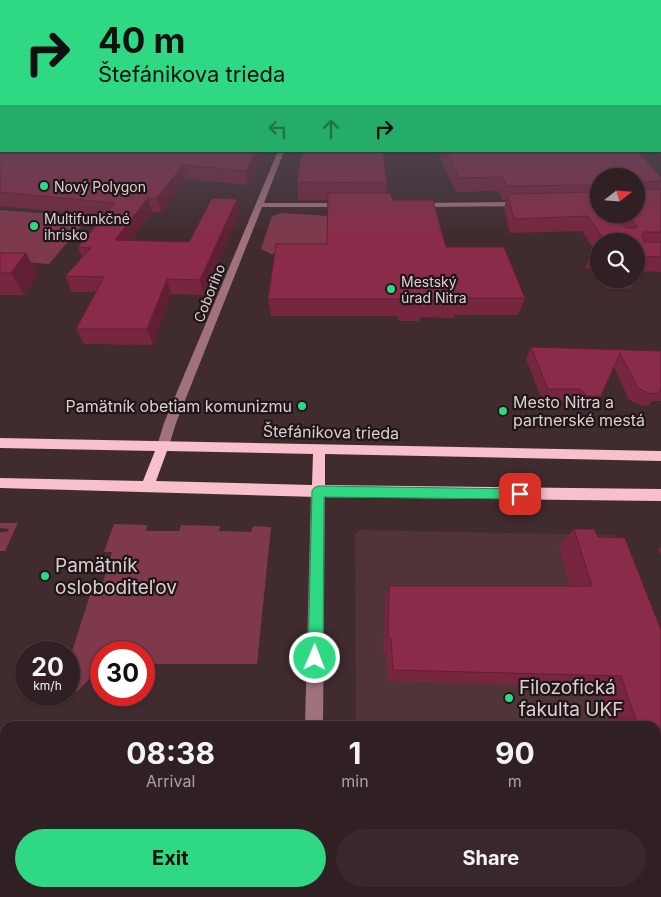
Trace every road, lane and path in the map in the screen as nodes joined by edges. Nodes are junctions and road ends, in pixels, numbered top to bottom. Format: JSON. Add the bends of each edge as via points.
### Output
{"nodes":[{"id":1,"x":280,"y":154,"type":"edge"},
{"id":2,"x":534,"y":203,"type":"edge"},
{"id":3,"x":259,"y":205,"type":"junction"},
{"id":4,"x":352,"y":205,"type":"edge"},
{"id":5,"x":410,"y":205,"type":"edge"},
{"id":6,"x":0,"y":443,"type":"edge"},
{"id":7,"x":163,"y":446,"type":"junction"},
{"id":8,"x":320,"y":450,"type":"junction"},
{"id":9,"x":661,"y":456,"type":"edge"},
{"id":10,"x":0,"y":483,"type":"edge"},
{"id":11,"x":148,"y":486,"type":"junction"},
{"id":12,"x":318,"y":491,"type":"junction"},
{"id":13,"x":661,"y":495,"type":"edge"},
{"id":14,"x":314,"y":721,"type":"edge"}],
"edges":[{"from":1,"to":3,"type":"street","name":"Coboriho"},
{"from":2,"to":5,"type":"street"},
{"from":3,"to":4,"type":"street"},
{"from":3,"to":7,"type":"street","name":"Coboriho"},
{"from":6,"to":7,"type":"main road","name":"Štefánikova trieda"},
{"from":7,"to":8,"type":"main road","name":"Štefánikova trieda"},
{"from":7,"to":11,"type":"main road"},
{"from":8,"to":9,"type":"main road","name":"Štefánikova trieda"},
{"from":8,"to":12,"type":"main road"},
{"from":10,"to":11,"type":"main road"},
{"from":11,"to":12,"type":"main road"},
{"from":12,"to":13,"type":"main road"},
{"from":12,"to":14,"type":"street"}]}
